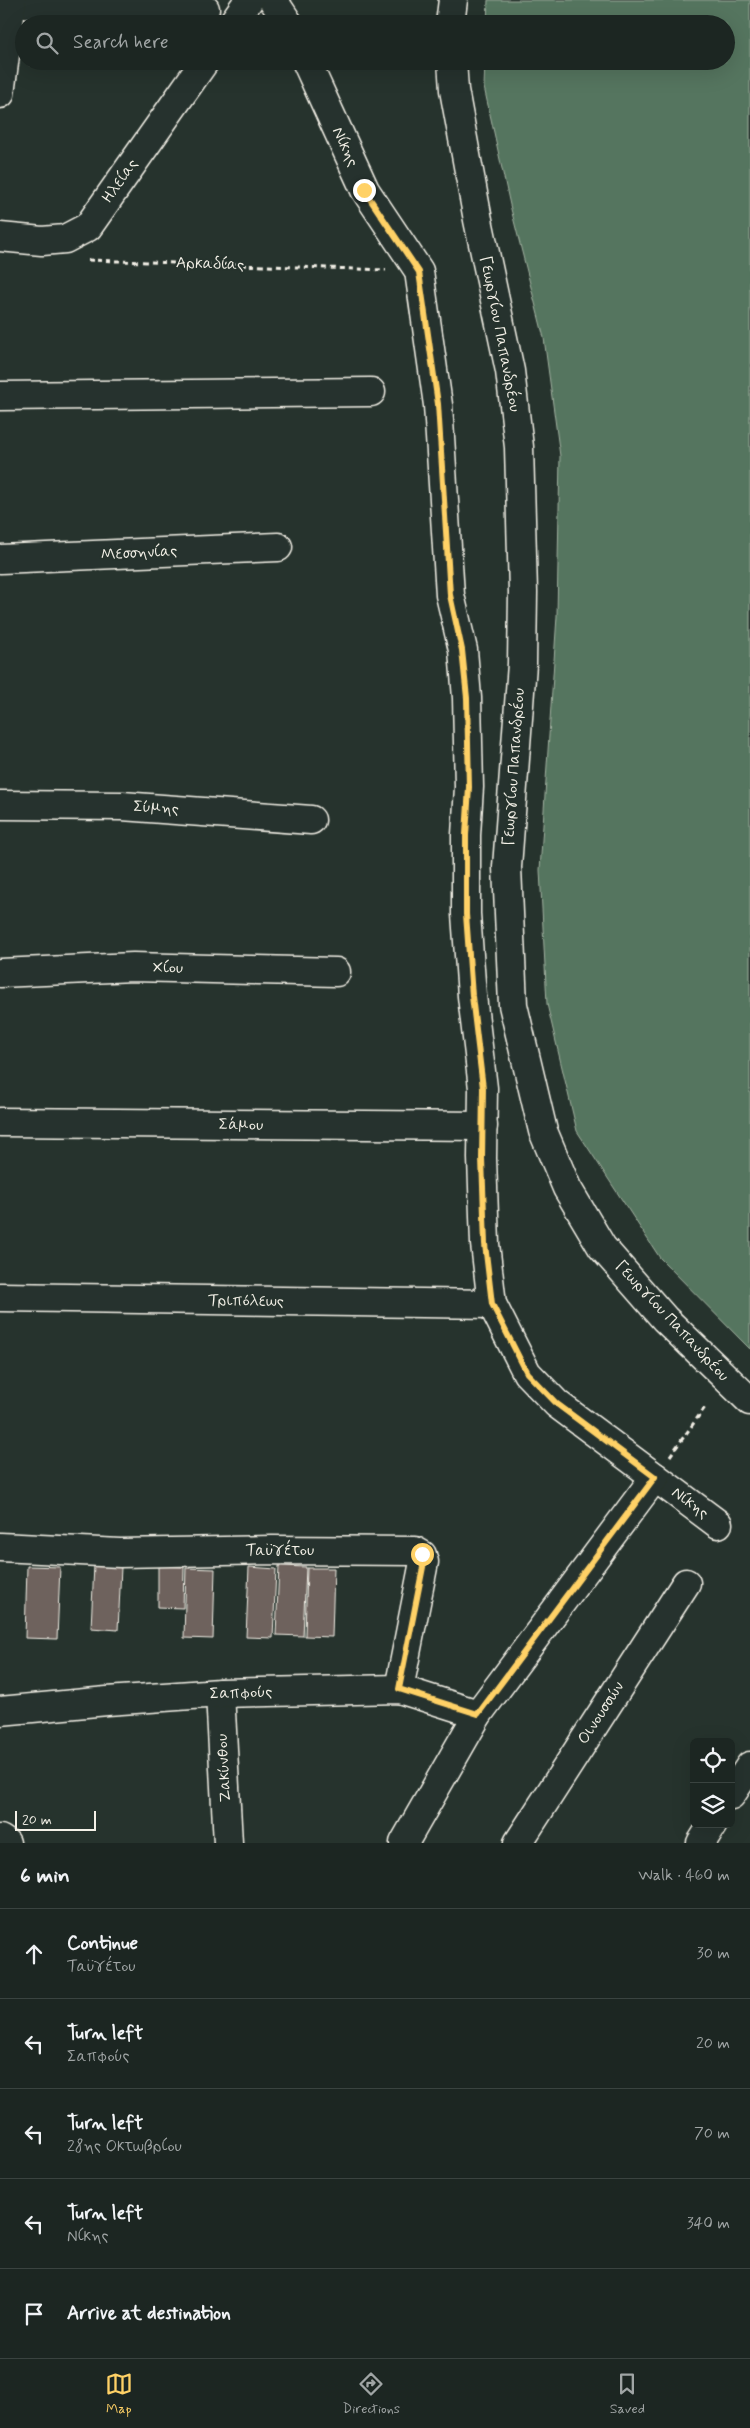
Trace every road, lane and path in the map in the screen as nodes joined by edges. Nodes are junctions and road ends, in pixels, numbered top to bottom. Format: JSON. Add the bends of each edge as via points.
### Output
{"nodes":[{"id":1,"x":249,"y":0,"type":"edge"},
{"id":2,"x":273,"y":0,"type":"edge"},
{"id":3,"x":453,"y":0,"type":"edge"},
{"id":4,"x":12,"y":1,"type":"edge"},
{"id":5,"x":205,"y":9,"type":"dead end"},
{"id":6,"x":238,"y":15,"type":"edge"},
{"id":7,"x":284,"y":15,"type":"edge"},
{"id":8,"x":451,"y":15,"type":"edge"},
{"id":9,"x":200,"y":70,"type":"edge"},
{"id":10,"x":310,"y":70,"type":"edge"},
{"id":11,"x":453,"y":70,"type":"edge"},
{"id":12,"x":0,"y":94,"type":"edge"},
{"id":13,"x":0,"y":237,"type":"edge"},
{"id":14,"x":80,"y":259,"type":"dead end"},
{"id":15,"x":419,"y":272,"type":"junction"},
{"id":16,"x":371,"y":392,"type":"dead end"},
{"id":17,"x":0,"y":396,"type":"edge"},
{"id":18,"x":278,"y":547,"type":"dead end"},
{"id":19,"x":0,"y":559,"type":"edge"},
{"id":20,"x":0,"y":805,"type":"edge"},
{"id":21,"x":311,"y":820,"type":"dead end"},
{"id":22,"x":336,"y":972,"type":"dead end"},
{"id":23,"x":0,"y":973,"type":"edge"},
{"id":24,"x":0,"y":1122,"type":"edge"},
{"id":25,"x":483,"y":1126,"type":"junction"},
{"id":26,"x":0,"y":1297,"type":"edge"},
{"id":27,"x":492,"y":1304,"type":"junction"},
{"id":28,"x":750,"y":1401,"type":"edge"},
{"id":29,"x":706,"y":1406,"type":"dead end"},
{"id":30,"x":655,"y":1477,"type":"junction"},
{"id":31,"x":718,"y":1524,"type":"dead end"},
{"id":32,"x":0,"y":1547,"type":"edge"},
{"id":33,"x":686,"y":1583,"type":"dead end"},
{"id":34,"x":399,"y":1689,"type":"junction"},
{"id":35,"x":220,"y":1693,"type":"junction"},
{"id":36,"x":0,"y":1712,"type":"edge"},
{"id":37,"x":478,"y":1714,"type":"junction"},
{"id":38,"x":750,"y":1766,"type":"edge"},
{"id":39,"x":735,"y":1789,"type":"edge"},
{"id":40,"x":710,"y":1828,"type":"edge"},
{"id":41,"x":0,"y":1839,"type":"edge"},
{"id":42,"x":6,"y":1843,"type":"edge"},
{"id":43,"x":228,"y":1843,"type":"edge"},
{"id":44,"x":404,"y":1843,"type":"edge"},
{"id":45,"x":518,"y":1843,"type":"edge"},
{"id":46,"x":701,"y":1843,"type":"edge"}],
"edges":[{"from":1,"to":6,"type":"street"},
{"from":2,"to":7,"type":"street"},
{"from":3,"to":8,"type":"street"},
{"from":4,"to":5,"type":"street"},
{"from":4,"to":12,"type":"street"},
{"from":9,"to":13,"type":"street","name":"Ηλείας","via":[[88,227],[64,239],[42,241]]},
{"from":10,"to":15,"type":"street","name":"Νίκης","via":[[364,190]]},
{"from":11,"to":28,"type":"street","name":"Γεωργίου Παπανδρέου","via":[[476,210],[510,371],[519,447],[522,664],[507,867],[513,1005],[543,1131],[567,1188],[602,1247],[665,1319]]},
{"from":14,"to":15,"type":"path","name":"Αρκαδίας"},
{"from":15,"to":25,"type":"street","name":"Νίκης","via":[[438,404],[450,595],[462,650],[467,698],[466,914],[483,1088]]},
{"from":16,"to":17,"type":"street"},
{"from":18,"to":19,"type":"street","name":"Μεσσηνίας"},
{"from":20,"to":21,"type":"street","name":"Σύμης","via":[[122,806]]},
{"from":22,"to":23,"type":"street","name":"Χίου","via":[[134,967]]},
{"from":24,"to":25,"type":"street","name":"Σάμου"},
{"from":25,"to":27,"type":"street","name":"Νίκης","via":[[485,1244]]},
{"from":26,"to":27,"type":"street","name":"Τριπόλεως"},
{"from":27,"to":30,"type":"street","name":"Νίκης","via":[[527,1373],[557,1404]]},
{"from":29,"to":30,"type":"path"},
{"from":30,"to":31,"type":"street","name":"Νίκης"},
{"from":30,"to":37,"type":"street"},
{"from":32,"to":34,"type":"street","name":"Ταϋγέτου","via":[[120,1553],[415,1551],[422,1554],[424,1562]]},
{"from":33,"to":45,"type":"street","name":"Οινουσσών"},
{"from":34,"to":35,"type":"street","name":"Σαπφούς"},
{"from":34,"to":37,"type":"street","name":"Σαπφούς"},
{"from":35,"to":36,"type":"street","name":"Σαπφούς","via":[[107,1700]]},
{"from":35,"to":43,"type":"street","name":"Ζακύνθου"},
{"from":37,"to":44,"type":"street"},
{"from":38,"to":39,"type":"street"},
{"from":40,"to":46,"type":"street"},
{"from":41,"to":42,"type":"street"}]}
